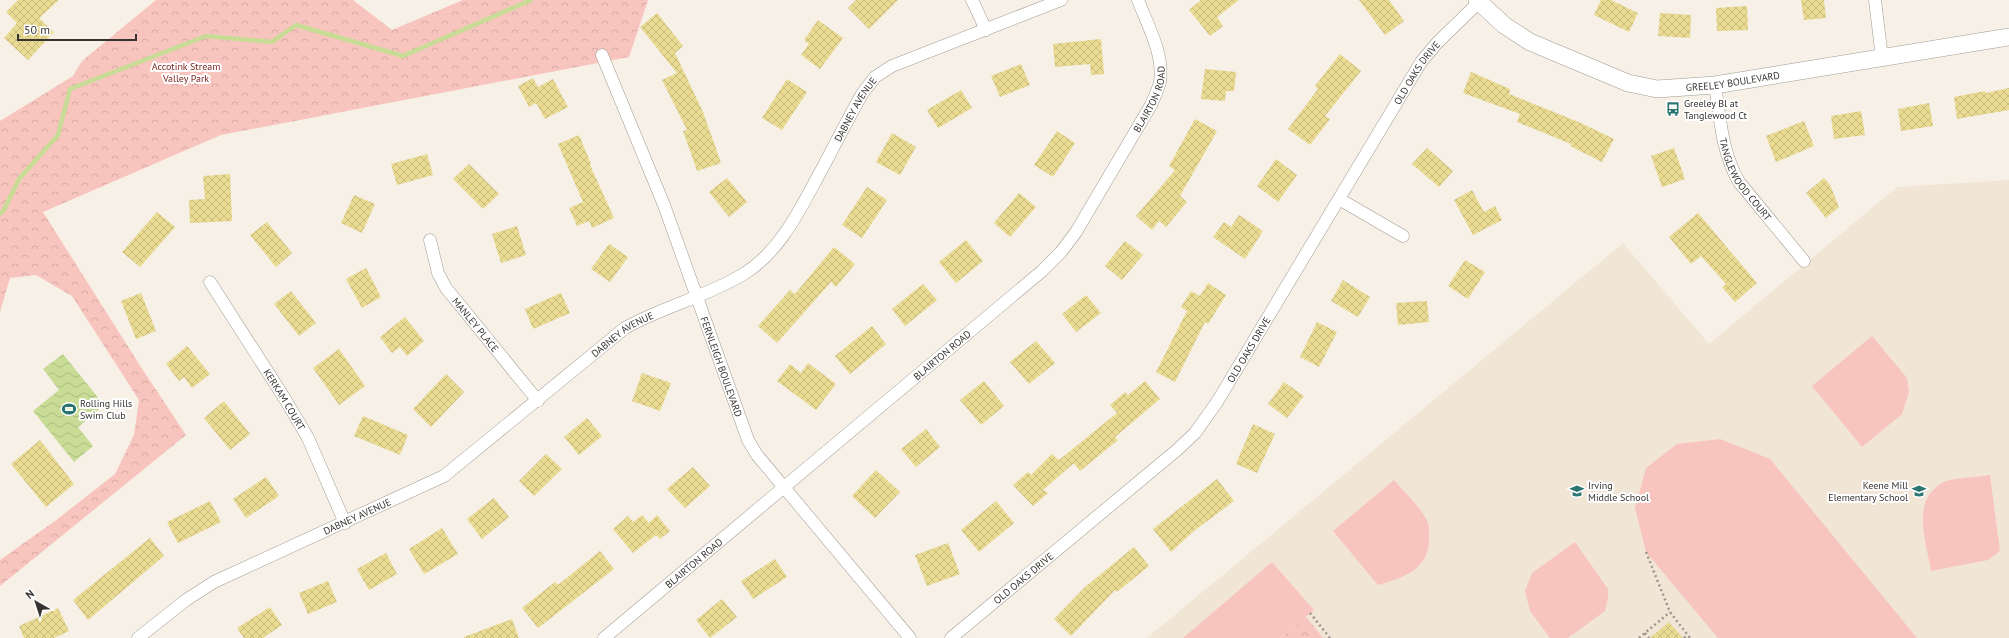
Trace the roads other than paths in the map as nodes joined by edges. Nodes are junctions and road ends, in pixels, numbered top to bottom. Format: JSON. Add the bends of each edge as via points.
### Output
{"nodes":[{"id":1,"x":972,"y":0,"type":"edge"},
{"id":2,"x":1061,"y":0,"type":"edge"},
{"id":3,"x":1138,"y":0,"type":"edge"},
{"id":4,"x":1874,"y":0,"type":"edge"},
{"id":5,"x":1478,"y":1,"type":"edge"},
{"id":6,"x":986,"y":30,"type":"junction"},
{"id":7,"x":2009,"y":37,"type":"edge"},
{"id":8,"x":602,"y":55,"type":"dead end"},
{"id":9,"x":1882,"y":58,"type":"junction"},
{"id":10,"x":1715,"y":85,"type":"junction"},
{"id":11,"x":1339,"y":199,"type":"junction"},
{"id":12,"x":1403,"y":236,"type":"dead end"},
{"id":13,"x":430,"y":240,"type":"dead end"},
{"id":14,"x":1804,"y":261,"type":"dead end"},
{"id":15,"x":210,"y":282,"type":"dead end"},
{"id":16,"x":698,"y":296,"type":"junction"},
{"id":17,"x":538,"y":401,"type":"junction"},
{"id":18,"x":784,"y":487,"type":"junction"},
{"id":19,"x":345,"y":523,"type":"junction"},
{"id":20,"x":138,"y":638,"type":"edge"},
{"id":21,"x":604,"y":638,"type":"edge"},
{"id":22,"x":910,"y":638,"type":"edge"},
{"id":23,"x":951,"y":638,"type":"edge"}],
"edges":[{"from":1,"to":6,"type":"street"},
{"from":2,"to":6,"type":"street","name":"DABNEY AVENUE"},
{"from":3,"to":18,"type":"street","name":"BLAIRTON ROAD","via":[[1158,52],[1160,82],[1151,105],[1076,232],[1042,271]]},
{"from":4,"to":9,"type":"street"},
{"from":5,"to":10,"type":"street","name":"GREELEY BOULEVARD","via":[[1504,26],[1530,42],[1628,83],[1657,89]]},
{"from":5,"to":11,"type":"street","name":"OLD OAKS DRIVE","via":[[1421,62]]},
{"from":6,"to":16,"type":"street","name":"DABNEY AVENUE","via":[[892,66],[875,77],[862,94],[798,213],[780,240],[742,274]]},
{"from":7,"to":9,"type":"street","name":"GREELEY BOULEVARD"},
{"from":8,"to":16,"type":"street","name":"FERNLEIGH BOULEVARD","via":[[664,205]]},
{"from":9,"to":10,"type":"street","name":"GREELEY BOULEVARD"},
{"from":10,"to":14,"type":"street","name":"TANGLEWOOD COURT","via":[[1728,157],[1734,174]]},
{"from":11,"to":12,"type":"street"},
{"from":11,"to":23,"type":"street","name":"OLD OAKS DRIVE","via":[[1195,433]]},
{"from":13,"to":17,"type":"street","name":"MANLEY PLACE","via":[[438,273],[446,288]]},
{"from":15,"to":19,"type":"street","name":"KERKAM COURT","via":[[308,438]]},
{"from":16,"to":17,"type":"street","name":"DABNEY AVENUE","via":[[646,316],[625,328]]},
{"from":16,"to":18,"type":"street","name":"FERNLEIGH BOULEVARD","via":[[748,440]]},
{"from":17,"to":19,"type":"street","name":"DABNEY AVENUE","via":[[444,476]]},
{"from":18,"to":21,"type":"street","name":"BLAIRTON ROAD"},
{"from":18,"to":22,"type":"street","name":"FERNLEIGH BOULEVARD"},
{"from":19,"to":20,"type":"street","name":"DABNEY AVENUE","via":[[214,582],[186,600]]}]}
